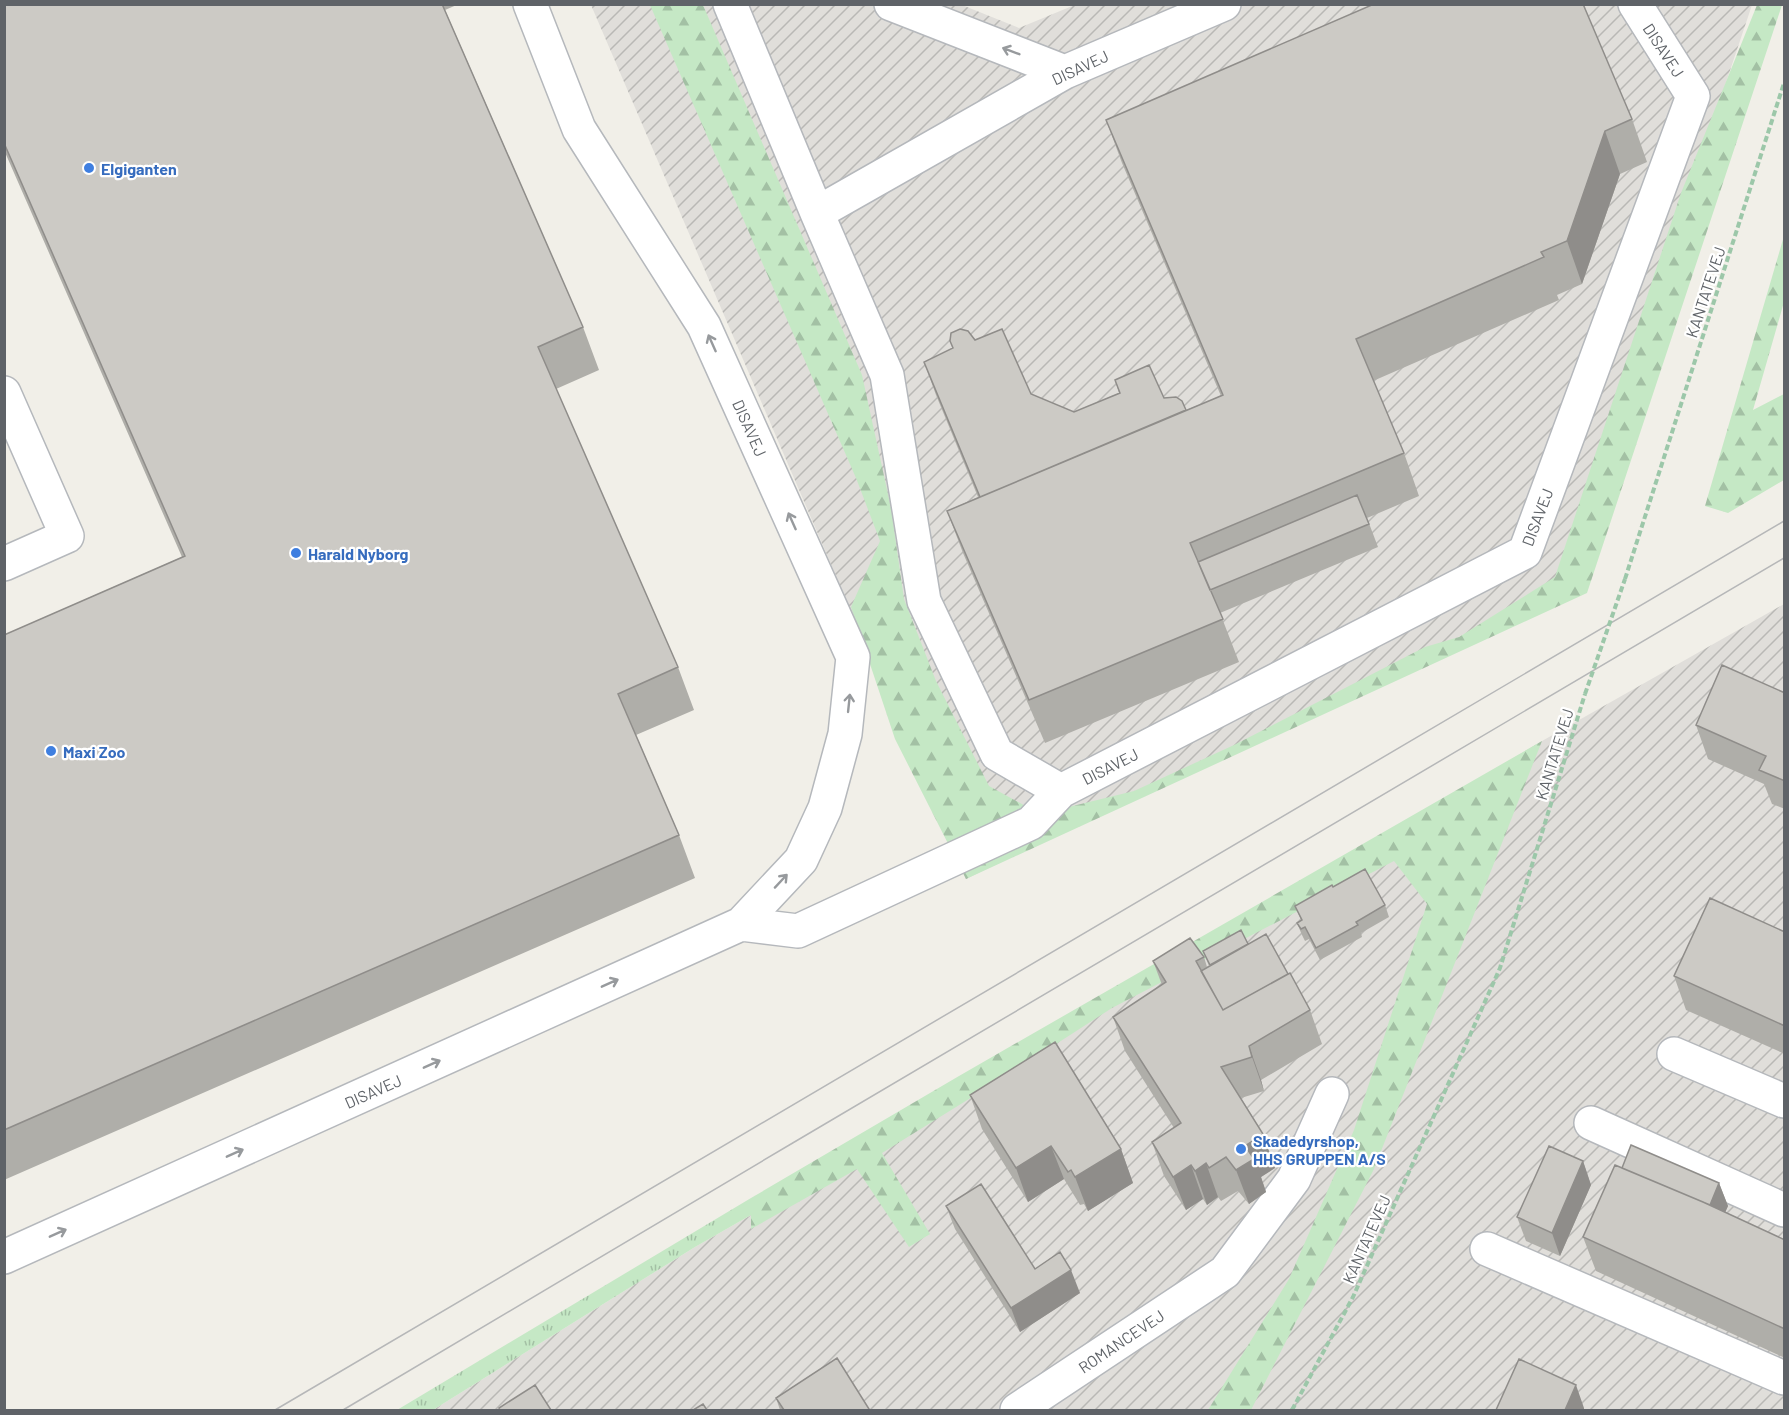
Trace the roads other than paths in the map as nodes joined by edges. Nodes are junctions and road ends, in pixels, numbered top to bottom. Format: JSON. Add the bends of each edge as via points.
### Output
{"nodes":[{"id":1,"x":530,"y":4,"type":"edge"},
{"id":2,"x":730,"y":4,"type":"edge"},
{"id":3,"x":891,"y":4,"type":"edge"},
{"id":4,"x":1224,"y":4,"type":"edge"},
{"id":5,"x":1635,"y":4,"type":"edge"},
{"id":6,"x":1065,"y":72,"type":"junction"},
{"id":7,"x":817,"y":213,"type":"junction"},
{"id":8,"x":4,"y":393,"type":"edge"},
{"id":9,"x":4,"y":564,"type":"edge"},
{"id":10,"x":1061,"y":791,"type":"junction"},
{"id":11,"x":741,"y":924,"type":"junction"},
{"id":12,"x":1674,"y":1054,"type":"dead end"},
{"id":13,"x":1332,"y":1094,"type":"dead end"},
{"id":14,"x":1785,"y":1101,"type":"edge"},
{"id":15,"x":1591,"y":1123,"type":"dead end"},
{"id":16,"x":1785,"y":1210,"type":"edge"},
{"id":17,"x":1486,"y":1249,"type":"dead end"},
{"id":18,"x":4,"y":1257,"type":"edge"},
{"id":19,"x":1785,"y":1377,"type":"edge"},
{"id":20,"x":1017,"y":1410,"type":"edge"}],
"edges":[{"from":11,"to":1,"type":"street","name":"DISAVEJ","one_way":true,"via":[[801,860],[825,808],[845,734],[853,657],[704,326],[579,129]]},
{"from":2,"to":7,"type":"street","name":"DISAVEJ"},
{"from":6,"to":3,"type":"street","one_way":true},
{"from":4,"to":6,"type":"street","name":"DISAVEJ"},
{"from":5,"to":10,"type":"street","name":"DISAVEJ","via":[[1694,96],[1526,552]]},
{"from":6,"to":7,"type":"street","name":"DISAVEJ"},
{"from":7,"to":10,"type":"street","name":"DISAVEJ","via":[[887,375],[924,601],[997,754]]},
{"from":8,"to":9,"type":"street","via":[[67,536]]},
{"from":10,"to":11,"type":"street","name":"DISAVEJ","via":[[1030,823],[798,931]]},
{"from":18,"to":11,"type":"street","name":"DISAVEJ","one_way":true},
{"from":12,"to":14,"type":"street"},
{"from":13,"to":20,"type":"street","name":"ROMANCEVEJ","via":[[1294,1179],[1226,1272]]},
{"from":15,"to":16,"type":"street"},
{"from":17,"to":19,"type":"street"}]}
